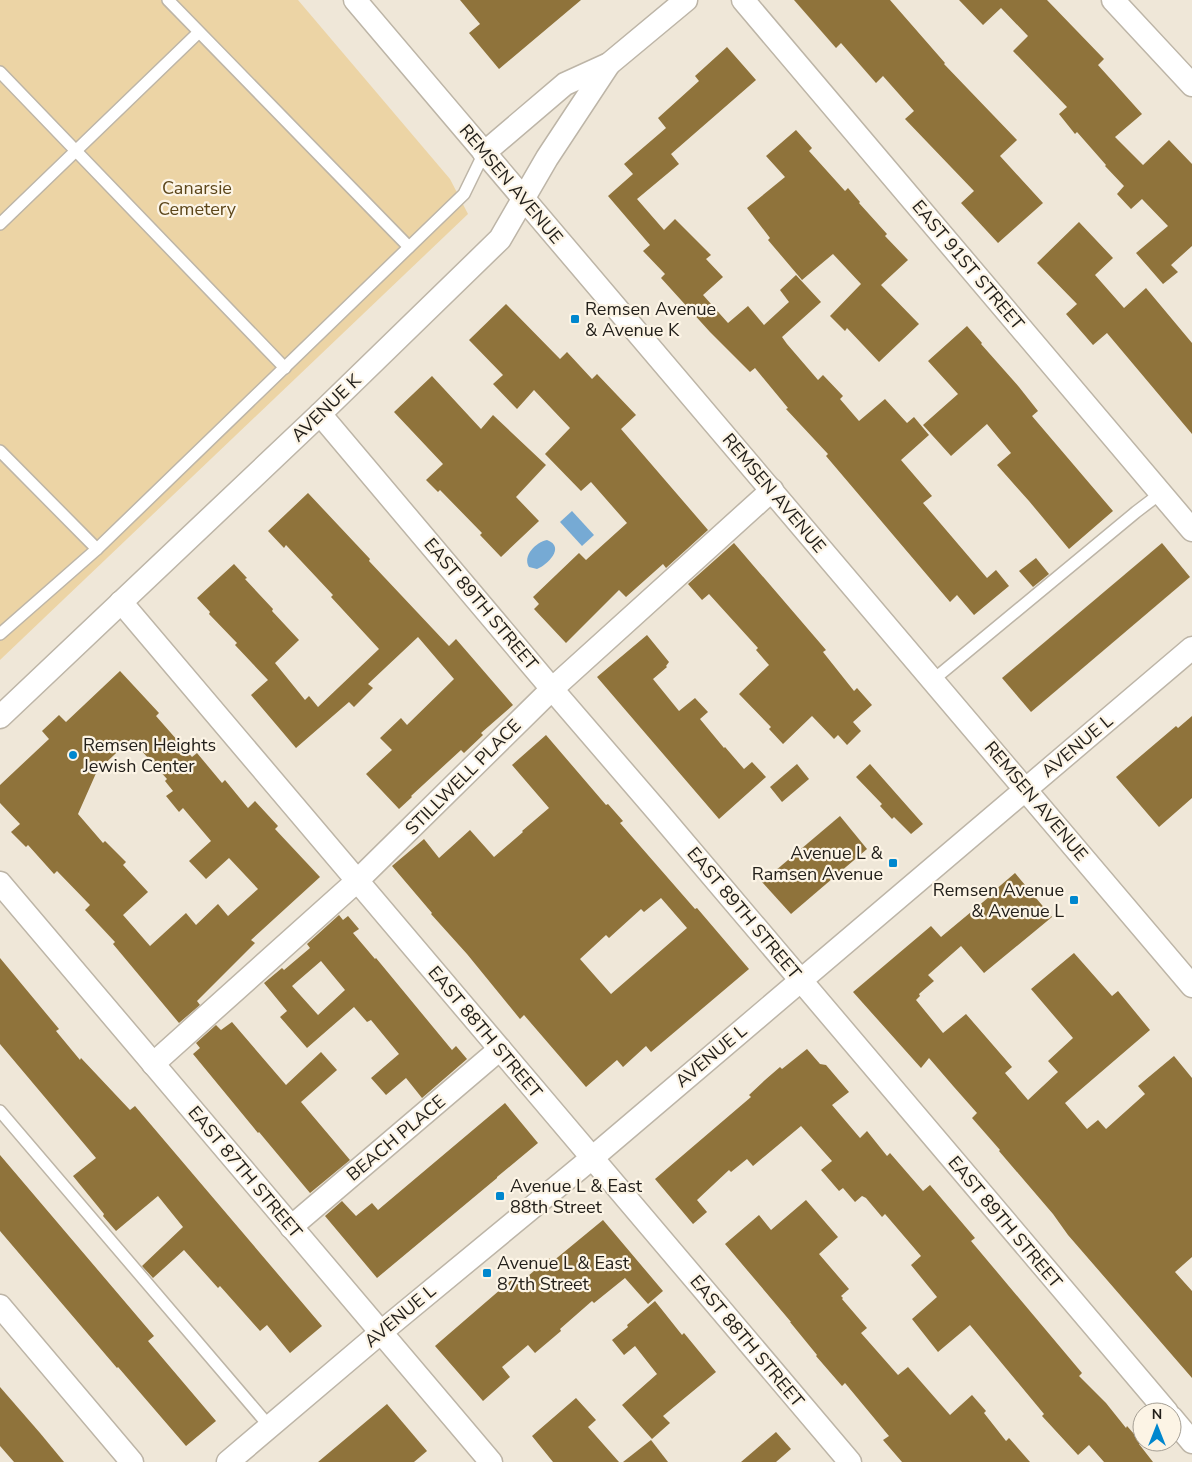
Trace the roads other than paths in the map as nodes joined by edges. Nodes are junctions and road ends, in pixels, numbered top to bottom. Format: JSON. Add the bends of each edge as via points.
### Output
{"nodes":[{"id":1,"x":168,"y":0,"type":"edge"},
{"id":2,"x":355,"y":0,"type":"edge"},
{"id":3,"x":686,"y":0,"type":"edge"},
{"id":4,"x":743,"y":0,"type":"edge"},
{"id":5,"x":1113,"y":0,"type":"edge"},
{"id":6,"x":198,"y":33,"type":"junction"},
{"id":7,"x":608,"y":64,"type":"junction"},
{"id":8,"x":0,"y":72,"type":"edge"},
{"id":9,"x":1192,"y":85,"type":"edge"},
{"id":10,"x":76,"y":151,"type":"junction"},
{"id":11,"x":484,"y":152,"type":"junction"},
{"id":12,"x":523,"y":199,"type":"junction"},
{"id":13,"x":0,"y":224,"type":"edge"},
{"id":14,"x":409,"y":247,"type":"junction"},
{"id":15,"x":285,"y":368,"type":"junction"},
{"id":16,"x":320,"y":414,"type":"junction"},
{"id":17,"x":0,"y":451,"type":"edge"},
{"id":18,"x":772,"y":490,"type":"junction"},
{"id":19,"x":1161,"y":493,"type":"junction"},
{"id":20,"x":1192,"y":530,"type":"edge"},
{"id":21,"x":97,"y":550,"type":"junction"},
{"id":22,"x":121,"y":602,"type":"junction"},
{"id":23,"x":0,"y":634,"type":"edge"},
{"id":24,"x":1192,"y":648,"type":"edge"},
{"id":25,"x":933,"y":680,"type":"junction"},
{"id":26,"x":552,"y":689,"type":"junction"},
{"id":27,"x":0,"y":717,"type":"edge"},
{"id":28,"x":1026,"y":790,"type":"junction"},
{"id":29,"x":357,"y":881,"type":"junction"},
{"id":30,"x":0,"y":883,"type":"edge"},
{"id":31,"x":801,"y":980,"type":"junction"},
{"id":32,"x":1192,"y":986,"type":"edge"},
{"id":33,"x":500,"y":1049,"type":"junction"},
{"id":34,"x":153,"y":1064,"type":"junction"},
{"id":35,"x":0,"y":1112,"type":"edge"},
{"id":36,"x":592,"y":1158,"type":"junction"},
{"id":37,"x":291,"y":1227,"type":"junction"},
{"id":38,"x":0,"y":1306,"type":"edge"},
{"id":39,"x":380,"y":1333,"type":"junction"},
{"id":40,"x":1159,"y":1402,"type":"edge"},
{"id":41,"x":270,"y":1427,"type":"junction"},
{"id":42,"x":1182,"y":1430,"type":"edge"},
{"id":43,"x":1192,"y":1442,"type":"edge"},
{"id":44,"x":132,"y":1462,"type":"edge"},
{"id":45,"x":228,"y":1462,"type":"edge"},
{"id":46,"x":491,"y":1462,"type":"edge"},
{"id":47,"x":850,"y":1462,"type":"edge"}],
"edges":[{"from":1,"to":6,"type":"lane"},
{"from":2,"to":11,"type":"street","name":"REMSEN AVENUE"},
{"from":3,"to":7,"type":"street","name":"AVENUE K"},
{"from":4,"to":19,"type":"street","name":"EAST 91ST STREET"},
{"from":5,"to":9,"type":"street"},
{"from":6,"to":10,"type":"lane"},
{"from":6,"to":14,"type":"lane"},
{"from":7,"to":11,"type":"street","name":"AVENUE K","via":[[565,84]]},
{"from":7,"to":12,"type":"street","name":"AVENUE K"},
{"from":8,"to":10,"type":"lane"},
{"from":10,"to":13,"type":"lane"},
{"from":10,"to":15,"type":"lane"},
{"from":11,"to":12,"type":"street","name":"REMSEN AVENUE"},
{"from":11,"to":14,"type":"lane","via":[[464,194]]},
{"from":12,"to":16,"type":"street","name":"AVENUE K","via":[[500,239]]},
{"from":12,"to":18,"type":"street","name":"REMSEN AVENUE"},
{"from":14,"to":15,"type":"lane"},
{"from":15,"to":21,"type":"lane"},
{"from":16,"to":22,"type":"street","name":"AVENUE K"},
{"from":16,"to":26,"type":"street","name":"EAST 89TH STREET"},
{"from":17,"to":21,"type":"lane"},
{"from":18,"to":25,"type":"street","name":"REMSEN AVENUE"},
{"from":18,"to":26,"type":"street","name":"STILLWELL PLACE"},
{"from":19,"to":20,"type":"street","name":"EAST 91ST STREET"},
{"from":19,"to":25,"type":"lane"},
{"from":21,"to":23,"type":"lane"},
{"from":22,"to":27,"type":"street","name":"AVENUE K"},
{"from":22,"to":29,"type":"street","name":"EAST 88TH STREET"},
{"from":24,"to":28,"type":"street","name":"AVENUE L"},
{"from":25,"to":28,"type":"street","name":"REMSEN AVENUE"},
{"from":26,"to":29,"type":"street","name":"STILLWELL PLACE"},
{"from":26,"to":31,"type":"street","name":"EAST 89TH STREET"},
{"from":28,"to":31,"type":"street","name":"AVENUE L"},
{"from":28,"to":32,"type":"street","name":"REMSEN AVENUE"},
{"from":29,"to":33,"type":"street","name":"EAST 88TH STREET"},
{"from":29,"to":34,"type":"street","name":"STILLWELL PLACE"},
{"from":30,"to":34,"type":"street","name":"EAST 87TH STREET"},
{"from":31,"to":36,"type":"street","name":"AVENUE L"},
{"from":31,"to":40,"type":"street","name":"EAST 89TH STREET"},
{"from":33,"to":36,"type":"street","name":"EAST 88TH STREET"},
{"from":33,"to":37,"type":"street","name":"BEACH PLACE"},
{"from":34,"to":37,"type":"street","name":"EAST 87TH STREET"},
{"from":35,"to":41,"type":"lane"},
{"from":36,"to":39,"type":"street","name":"AVENUE L"},
{"from":36,"to":47,"type":"street","name":"EAST 88TH STREET"},
{"from":37,"to":39,"type":"street","name":"EAST 87TH STREET"},
{"from":38,"to":44,"type":"street"},
{"from":39,"to":41,"type":"street","name":"AVENUE L"},
{"from":39,"to":46,"type":"street","name":"EAST 87TH STREET"},
{"from":41,"to":45,"type":"street","name":"AVENUE L"},
{"from":42,"to":43,"type":"street"}]}
